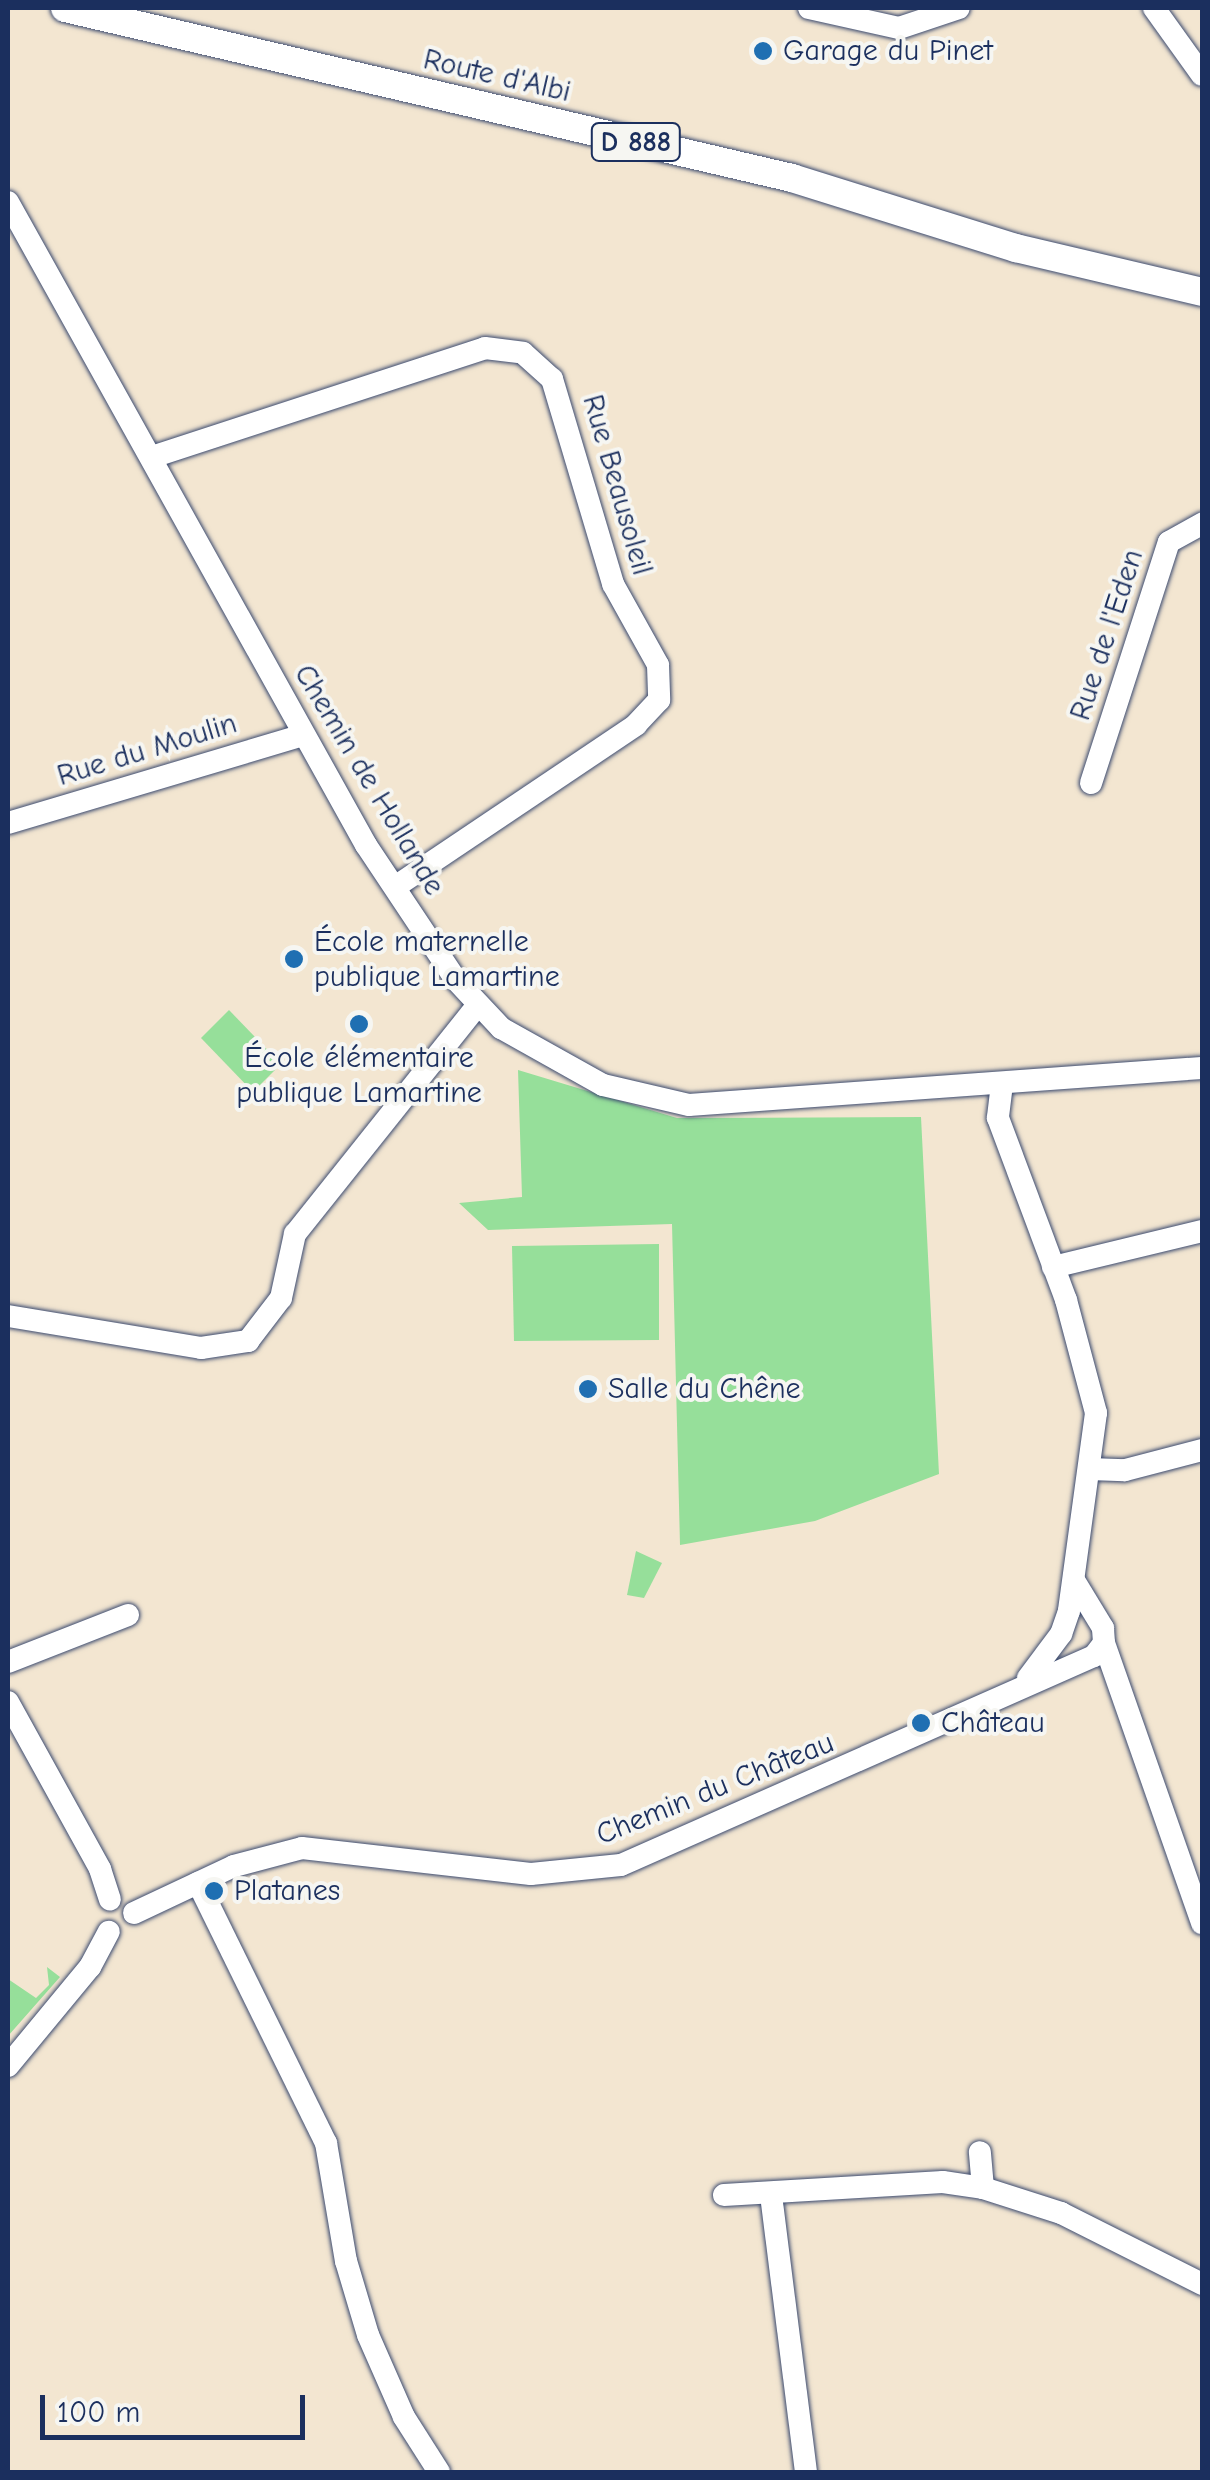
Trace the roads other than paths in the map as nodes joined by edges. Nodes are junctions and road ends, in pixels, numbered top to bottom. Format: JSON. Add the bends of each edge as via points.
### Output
{"nodes":[{"id":1,"x":66,"y":8,"type":"edge"},
{"id":2,"x":809,"y":8,"type":"edge"},
{"id":3,"x":959,"y":8,"type":"edge"},
{"id":4,"x":1154,"y":8,"type":"edge"},
{"id":5,"x":1202,"y":74,"type":"edge"},
{"id":6,"x":8,"y":202,"type":"edge"},
{"id":7,"x":1202,"y":292,"type":"edge"},
{"id":8,"x":155,"y":456,"type":"junction"},
{"id":9,"x":1202,"y":524,"type":"edge"},
{"id":10,"x":303,"y":734,"type":"junction"},
{"id":11,"x":1092,"y":783,"type":"dead end"},
{"id":12,"x":8,"y":823,"type":"edge"},
{"id":13,"x":395,"y":888,"type":"junction"},
{"id":14,"x":477,"y":1006,"type":"junction"},
{"id":15,"x":1202,"y":1068,"type":"edge"},
{"id":16,"x":1002,"y":1084,"type":"junction"},
{"id":17,"x":1202,"y":1231,"type":"edge"},
{"id":18,"x":1053,"y":1267,"type":"junction"},
{"id":19,"x":8,"y":1316,"type":"edge"},
{"id":20,"x":1202,"y":1450,"type":"edge"},
{"id":21,"x":1089,"y":1469,"type":"junction"},
{"id":22,"x":1075,"y":1582,"type":"junction"},
{"id":23,"x":128,"y":1615,"type":"dead end"},
{"id":24,"x":1093,"y":1617,"type":"junction"},
{"id":25,"x":1063,"y":1629,"type":"junction"},
{"id":26,"x":1104,"y":1642,"type":"junction"},
{"id":27,"x":1083,"y":1658,"type":"junction"},
{"id":28,"x":8,"y":1662,"type":"edge"},
{"id":29,"x":1113,"y":1678,"type":"junction"},
{"id":30,"x":1018,"y":1688,"type":"junction"},
{"id":31,"x":8,"y":1702,"type":"edge"},
{"id":32,"x":198,"y":1883,"type":"junction"},
{"id":33,"x":110,"y":1900,"type":"junction"},
{"id":34,"x":134,"y":1913,"type":"junction"},
{"id":35,"x":1202,"y":1923,"type":"edge"},
{"id":36,"x":109,"y":1932,"type":"junction"},
{"id":37,"x":8,"y":2066,"type":"edge"},
{"id":38,"x":980,"y":2152,"type":"dead end"},
{"id":39,"x":982,"y":2188,"type":"junction"},
{"id":40,"x":771,"y":2195,"type":"junction"},
{"id":41,"x":724,"y":2196,"type":"dead end"},
{"id":42,"x":1202,"y":2284,"type":"edge"},
{"id":43,"x":439,"y":2472,"type":"edge"},
{"id":44,"x":806,"y":2472,"type":"edge"}],
"edges":[{"from":1,"to":7,"type":"main road","name":"Route d'Albi","number":"D 888","via":[[792,178],[1016,248]]},
{"from":2,"to":3,"type":"street","via":[[899,28]]},
{"from":4,"to":5,"type":"street"},
{"from":6,"to":8,"type":"street","name":"Chemin de Hollande"},
{"from":8,"to":10,"type":"street","name":"Chemin de Hollande"},
{"from":8,"to":13,"type":"street","name":"Rue Beausoleil","via":[[485,348],[523,353],[552,379],[612,584],[658,665],[660,700],[636,725]]},
{"from":9,"to":11,"type":"street","name":"Rue de l'Eden","via":[[1169,542]]},
{"from":10,"to":12,"type":"street","name":"Rue du Moulin"},
{"from":10,"to":13,"type":"street","name":"Chemin de Hollande"},
{"from":13,"to":14,"type":"street","name":"Chemin de Hollande"},
{"from":14,"to":16,"type":"street","name":"Chemin de Hollande","via":[[562,1066],[631,1094],[689,1105]]},
{"from":14,"to":19,"type":"street","via":[[294,1234],[281,1298],[248,1341],[201,1348]]},
{"from":15,"to":16,"type":"street","name":"Chemin de Hollande"},
{"from":16,"to":18,"type":"street","name":"Chemin du Château","via":[[998,1118]]},
{"from":17,"to":18,"type":"street"},
{"from":18,"to":21,"type":"street","name":"Chemin du Château","via":[[1093,1397]]},
{"from":20,"to":21,"type":"street","via":[[1125,1470]]},
{"from":21,"to":22,"type":"street","name":"Chemin du Château"},
{"from":22,"to":24,"type":"street"},
{"from":22,"to":25,"type":"street","name":"Chemin du Château"},
{"from":23,"to":28,"type":"street"},
{"from":24,"to":25,"type":"street","via":[[1078,1615]]},
{"from":24,"to":26,"type":"street","via":[[1104,1628]]},
{"from":25,"to":27,"type":"street","via":[[1066,1650]]},
{"from":25,"to":30,"type":"street","name":"Chemin du Château"},
{"from":26,"to":27,"type":"street"},
{"from":26,"to":29,"type":"street"},
{"from":27,"to":29,"type":"street"},
{"from":27,"to":30,"type":"street","name":"Chemin du Château"},
{"from":29,"to":35,"type":"street"},
{"from":30,"to":32,"type":"street","name":"Chemin du Château","via":[[621,1865],[531,1874],[302,1848],[266,1854]]},
{"from":31,"to":33,"type":"street","via":[[100,1869]]},
{"from":32,"to":34,"type":"street","name":"Chemin du Château"},
{"from":32,"to":43,"type":"street","via":[[326,2143],[346,2260],[368,2335],[404,2417]]},
{"from":33,"to":34,"type":"street","via":[[128,1902]]},
{"from":33,"to":36,"type":"street","via":[[98,1916]]},
{"from":34,"to":36,"type":"street","via":[[127,1930]]},
{"from":36,"to":37,"type":"street","via":[[90,1967]]},
{"from":38,"to":39,"type":"street"},
{"from":39,"to":40,"type":"street","via":[[943,2182]]},
{"from":39,"to":42,"type":"street","via":[[1061,2212]]},
{"from":40,"to":41,"type":"street"},
{"from":40,"to":44,"type":"street"}]}
